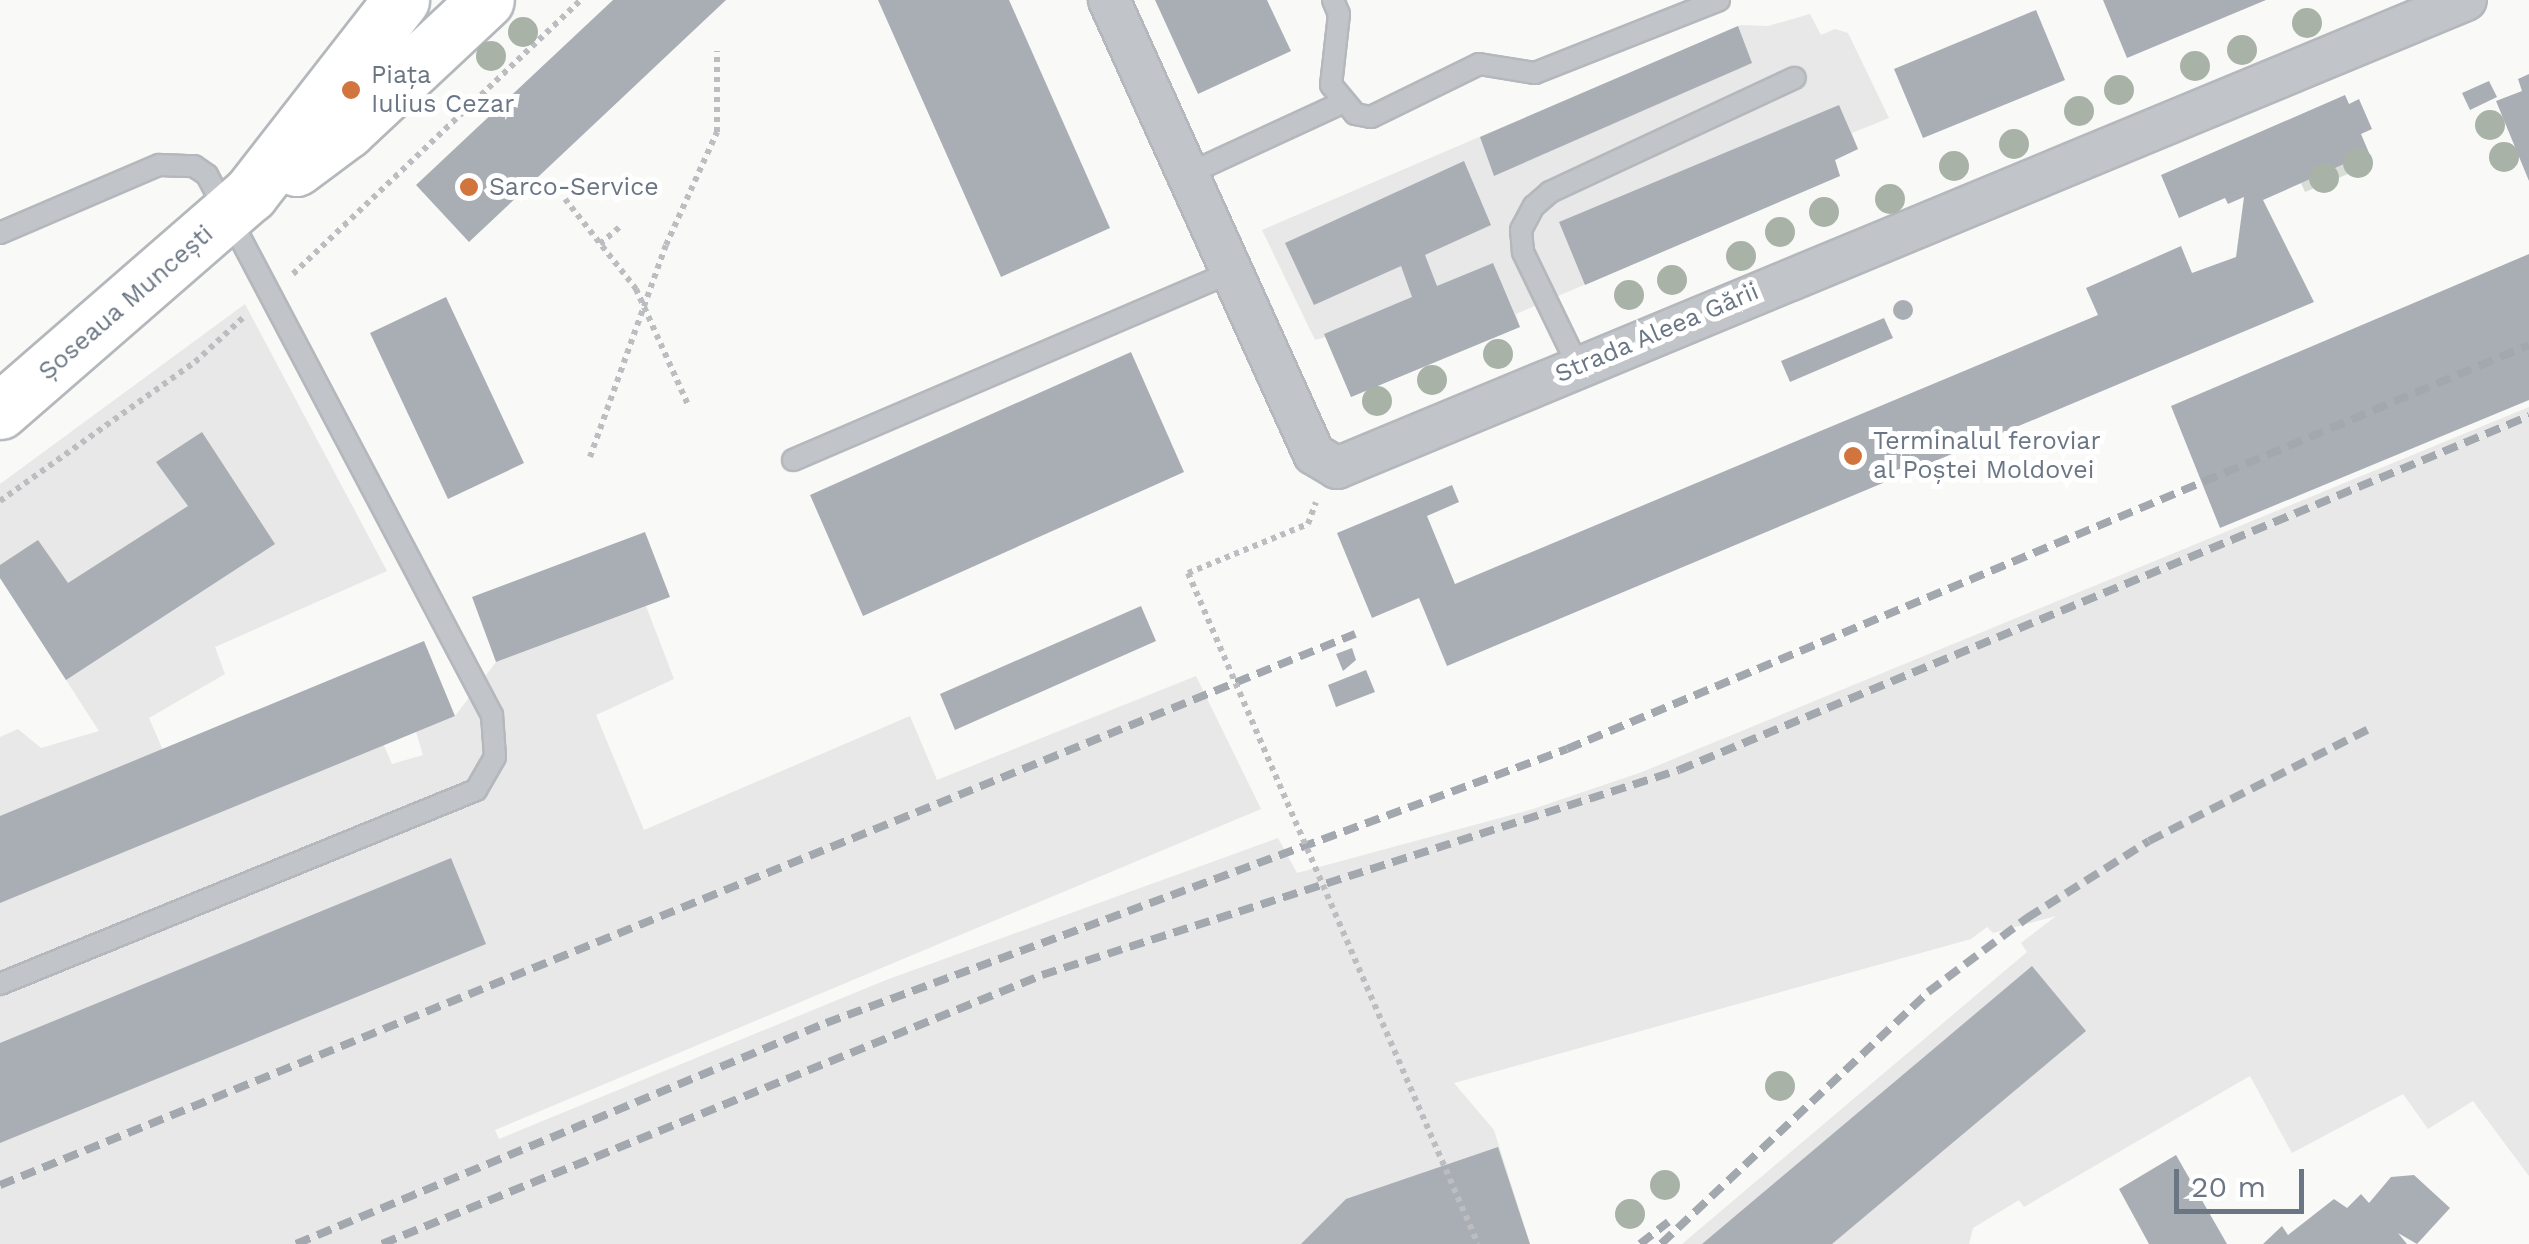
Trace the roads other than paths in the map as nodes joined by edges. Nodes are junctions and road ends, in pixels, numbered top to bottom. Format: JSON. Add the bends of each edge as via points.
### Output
{"nodes":[{"id":1,"x":486,"y":0,"type":"edge"},
{"id":2,"x":1109,"y":0,"type":"edge"},
{"id":3,"x":1334,"y":0,"type":"edge"},
{"id":4,"x":1720,"y":0,"type":"edge"},
{"id":5,"x":2466,"y":0,"type":"edge"},
{"id":6,"x":395,"y":2,"type":"edge"},
{"id":7,"x":1795,"y":78,"type":"dead end"},
{"id":8,"x":1342,"y":103,"type":"junction"},
{"id":9,"x":1186,"y":175,"type":"junction"},
{"id":10,"x":239,"y":205,"type":"junction"},
{"id":11,"x":0,"y":233,"type":"edge"},
{"id":12,"x":1231,"y":272,"type":"junction"},
{"id":13,"x":1578,"y":366,"type":"junction"},
{"id":14,"x":0,"y":411,"type":"edge"},
{"id":15,"x":793,"y":460,"type":"dead end"},
{"id":16,"x":0,"y":984,"type":"edge"}],
"edges":[{"from":1,"to":10,"type":"main road","name":"Șoseaua Muncești","via":[[347,130]]},
{"from":2,"to":9,"type":"street"},
{"from":3,"to":8,"type":"lane","via":[[1338,25],[1328,62]]},
{"from":4,"to":8,"type":"lane","via":[[1535,73],[1479,64],[1371,116]]},
{"from":5,"to":13,"type":"street","name":"Strada Aleea Gării"},
{"from":6,"to":10,"type":"main road","name":"Șoseaua Muncești"},
{"from":7,"to":13,"type":"lane","via":[[1550,192],[1534,206],[1521,230],[1522,252]]},
{"from":8,"to":9,"type":"lane"},
{"from":9,"to":12,"type":"street"},
{"from":10,"to":11,"type":"lane","via":[[207,175],[177,163]]},
{"from":10,"to":14,"type":"main road","name":"Șoseaua Muncești"},
{"from":10,"to":16,"type":"lane","via":[[269,293],[492,715],[496,757],[476,790]]},
{"from":12,"to":13,"type":"street","name":"Strada Aleea Gării","via":[[1314,454],[1328,468]]},
{"from":12,"to":15,"type":"lane"}]}
